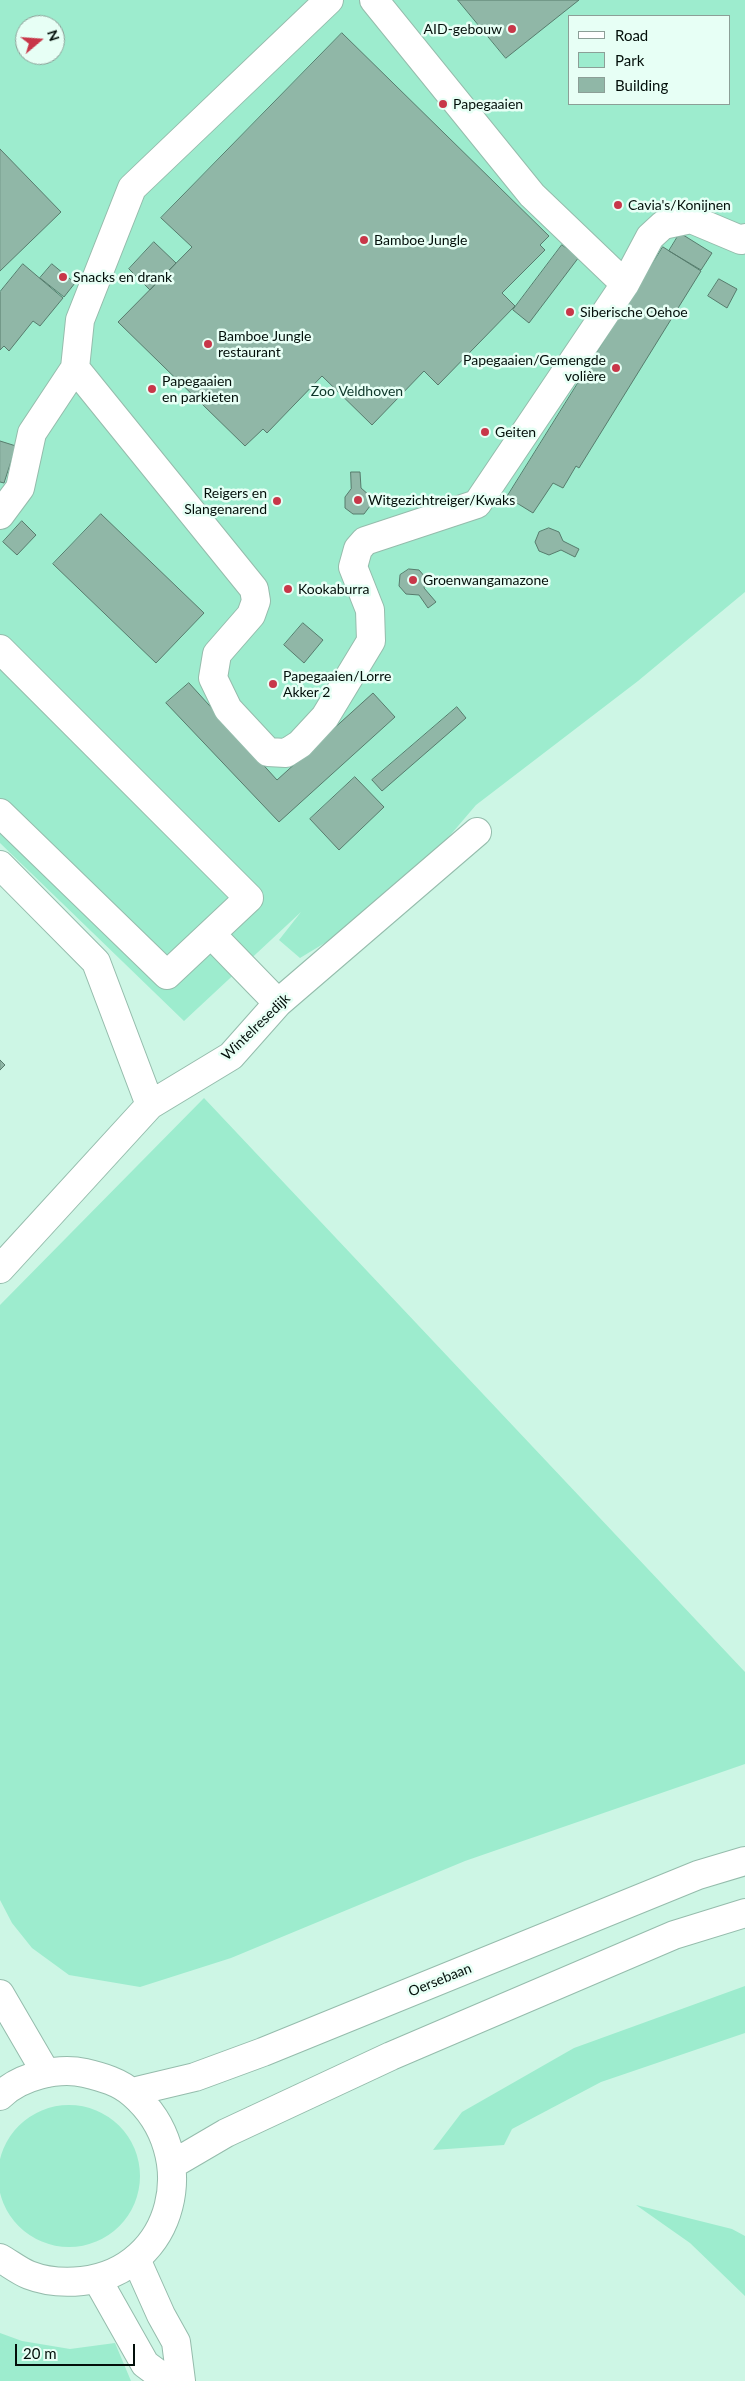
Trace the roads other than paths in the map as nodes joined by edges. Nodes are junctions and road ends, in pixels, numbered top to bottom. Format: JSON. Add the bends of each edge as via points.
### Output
{"nodes":[{"id":1,"x":329,"y":0,"type":"edge"},
{"id":2,"x":374,"y":0,"type":"edge"},
{"id":3,"x":745,"y":238,"type":"edge"},
{"id":4,"x":625,"y":284,"type":"junction"},
{"id":5,"x":75,"y":368,"type":"junction"},
{"id":6,"x":0,"y":515,"type":"edge"},
{"id":7,"x":0,"y":649,"type":"edge"},
{"id":8,"x":0,"y":813,"type":"edge"},
{"id":9,"x":477,"y":832,"type":"dead end"},
{"id":10,"x":0,"y":865,"type":"edge"},
{"id":11,"x":211,"y":934,"type":"junction"},
{"id":12,"x":278,"y":1004,"type":"junction"},
{"id":13,"x":150,"y":1105,"type":"junction"},
{"id":14,"x":0,"y":1269,"type":"edge"},
{"id":15,"x":745,"y":1861,"type":"edge"},
{"id":16,"x":745,"y":1913,"type":"edge"},
{"id":17,"x":0,"y":1994,"type":"edge"},
{"id":18,"x":46,"y":2073,"type":"junction"},
{"id":19,"x":132,"y":2092,"type":"junction"},
{"id":20,"x":1,"y":2093,"type":"edge"},
{"id":21,"x":173,"y":2164,"type":"junction"},
{"id":22,"x":0,"y":2258,"type":"edge"},
{"id":23,"x":136,"y":2258,"type":"junction"},
{"id":24,"x":97,"y":2279,"type":"junction"},
{"id":25,"x":168,"y":2381,"type":"edge"},
{"id":26,"x":180,"y":2381,"type":"edge"}],
"edges":[{"from":1,"to":5,"type":"main road","via":[[132,188],[80,320]]},
{"from":2,"to":4,"type":"main road","via":[[532,194]]},
{"from":3,"to":4,"type":"main road","via":[[741,240],[691,219],[663,225],[650,237]]},
{"from":4,"to":5,"type":"main road","via":[[477,504],[365,541],[358,550],[353,567],[370,610],[371,641],[325,717],[300,744],[286,753],[268,752],[228,708],[213,678],[218,654],[251,616],[256,601],[254,589]]},
{"from":5,"to":6,"type":"main road","via":[[32,433],[20,488]]},
{"from":7,"to":11,"type":"main road","via":[[249,898]]},
{"from":8,"to":11,"type":"main road","via":[[167,975]]},
{"from":9,"to":12,"type":"main road","name":"Wintelresedijk"},
{"from":10,"to":13,"type":"main road","via":[[96,962]]},
{"from":11,"to":12,"type":"main road"},
{"from":12,"to":13,"type":"main road","name":"Wintelresedijk","via":[[231,1056]]},
{"from":13,"to":14,"type":"main road","name":"Wintelresedijk"},
{"from":15,"to":19,"type":"main road","name":"Oersebaan","via":[[698,1876],[254,2055],[195,2077]]},
{"from":16,"to":21,"type":"main road","via":[[674,1935],[391,2056],[226,2133]]},
{"from":17,"to":18,"type":"main road"},
{"from":18,"to":19,"type":"main road","via":[[76,2071],[106,2078]]},
{"from":18,"to":20,"type":"main road"},
{"from":19,"to":21,"type":"main road","via":[[157,2121],[166,2137]]},
{"from":21,"to":23,"type":"main road","via":[[171,2199],[159,2232]]},
{"from":22,"to":24,"type":"main road","via":[[29,2275],[62,2283]]},
{"from":23,"to":24,"type":"main road","via":[[118,2271]]},
{"from":23,"to":26,"type":"main road","via":[[176,2342]]},
{"from":24,"to":25,"type":"main road","via":[[145,2364]]}]}
